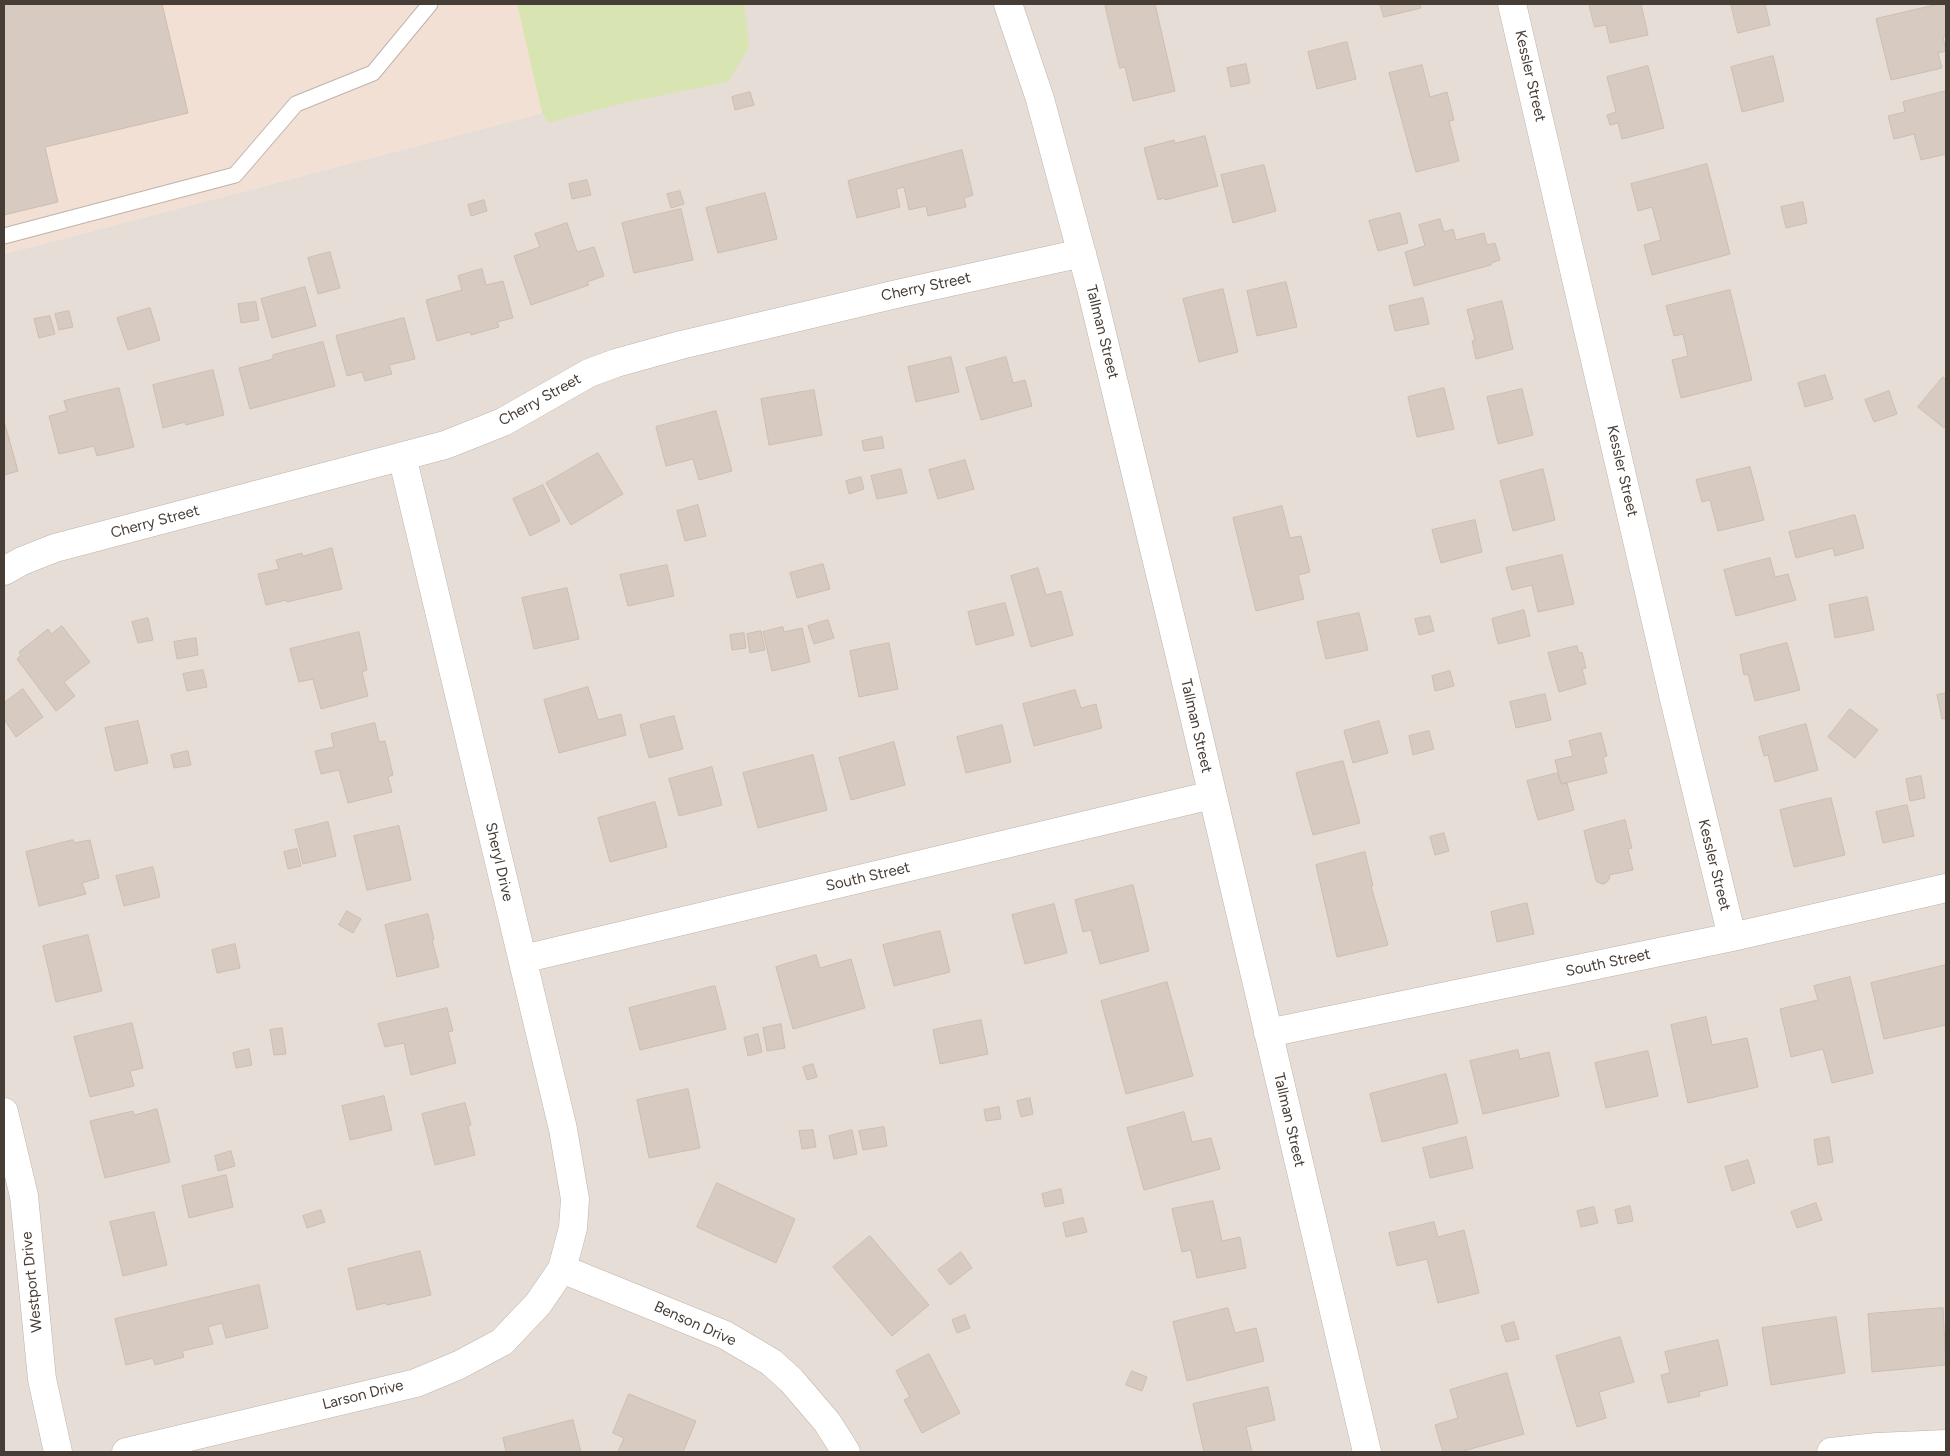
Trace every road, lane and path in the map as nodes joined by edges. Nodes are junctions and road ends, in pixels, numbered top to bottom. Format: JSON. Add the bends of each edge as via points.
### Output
{"nodes":[{"id":1,"x":430,"y":4,"type":"edge"},
{"id":2,"x":1008,"y":4,"type":"edge"},
{"id":3,"x":1512,"y":4,"type":"edge"},
{"id":4,"x":4,"y":236,"type":"edge"},
{"id":5,"x":1082,"y":253,"type":"junction"},
{"id":6,"x":402,"y":456,"type":"junction"},
{"id":7,"x":4,"y":571,"type":"edge"},
{"id":8,"x":1212,"y":795,"type":"junction"},
{"id":9,"x":1946,"y":888,"type":"edge"},
{"id":10,"x":1732,"y":937,"type":"junction"},
{"id":11,"x":523,"y":959,"type":"junction"},
{"id":12,"x":1268,"y":1032,"type":"junction"},
{"id":13,"x":4,"y":1112,"type":"edge"},
{"id":14,"x":562,"y":1269,"type":"junction"},
{"id":15,"x":1946,"y":1444,"type":"edge"},
{"id":16,"x":58,"y":1452,"type":"edge"},
{"id":17,"x":126,"y":1452,"type":"edge"},
{"id":18,"x":846,"y":1452,"type":"edge"},
{"id":19,"x":1367,"y":1452,"type":"edge"},
{"id":20,"x":1831,"y":1452,"type":"edge"}],
"edges":[{"from":1,"to":4,"type":"lane","via":[[373,73],[296,104],[235,175]]},
{"from":2,"to":5,"type":"street","name":"Tallman Street","via":[[1040,99]]},
{"from":3,"to":10,"type":"street","name":"Kessler Street"},
{"from":5,"to":6,"type":"street","name":"Cherry Street","via":[[891,295],[616,363],[589,373],[503,422],[445,445]]},
{"from":5,"to":8,"type":"street","name":"Tallman Street"},
{"from":6,"to":7,"type":"street","name":"Cherry Street","via":[[52,549]]},
{"from":6,"to":11,"type":"street","name":"Sheryl Drive"},
{"from":8,"to":11,"type":"street","name":"South Street"},
{"from":8,"to":12,"type":"street","name":"Tallman Street"},
{"from":9,"to":10,"type":"street","name":"South Street"},
{"from":10,"to":12,"type":"street","name":"South Street"},
{"from":11,"to":14,"type":"street","name":"Sheryl Drive","via":[[563,1129],[575,1199],[573,1228]]},
{"from":12,"to":19,"type":"street","name":"Tallman Street"},
{"from":13,"to":16,"type":"street","name":"Westport Drive","via":[[24,1196],[42,1379]]},
{"from":14,"to":17,"type":"street","name":"Larson Drive","via":[[538,1304],[502,1342],[459,1365],[416,1382]]},
{"from":14,"to":18,"type":"street","name":"Benson Drive","via":[[725,1334],[771,1362],[827,1422]]},
{"from":15,"to":20,"type":"street"}]}
